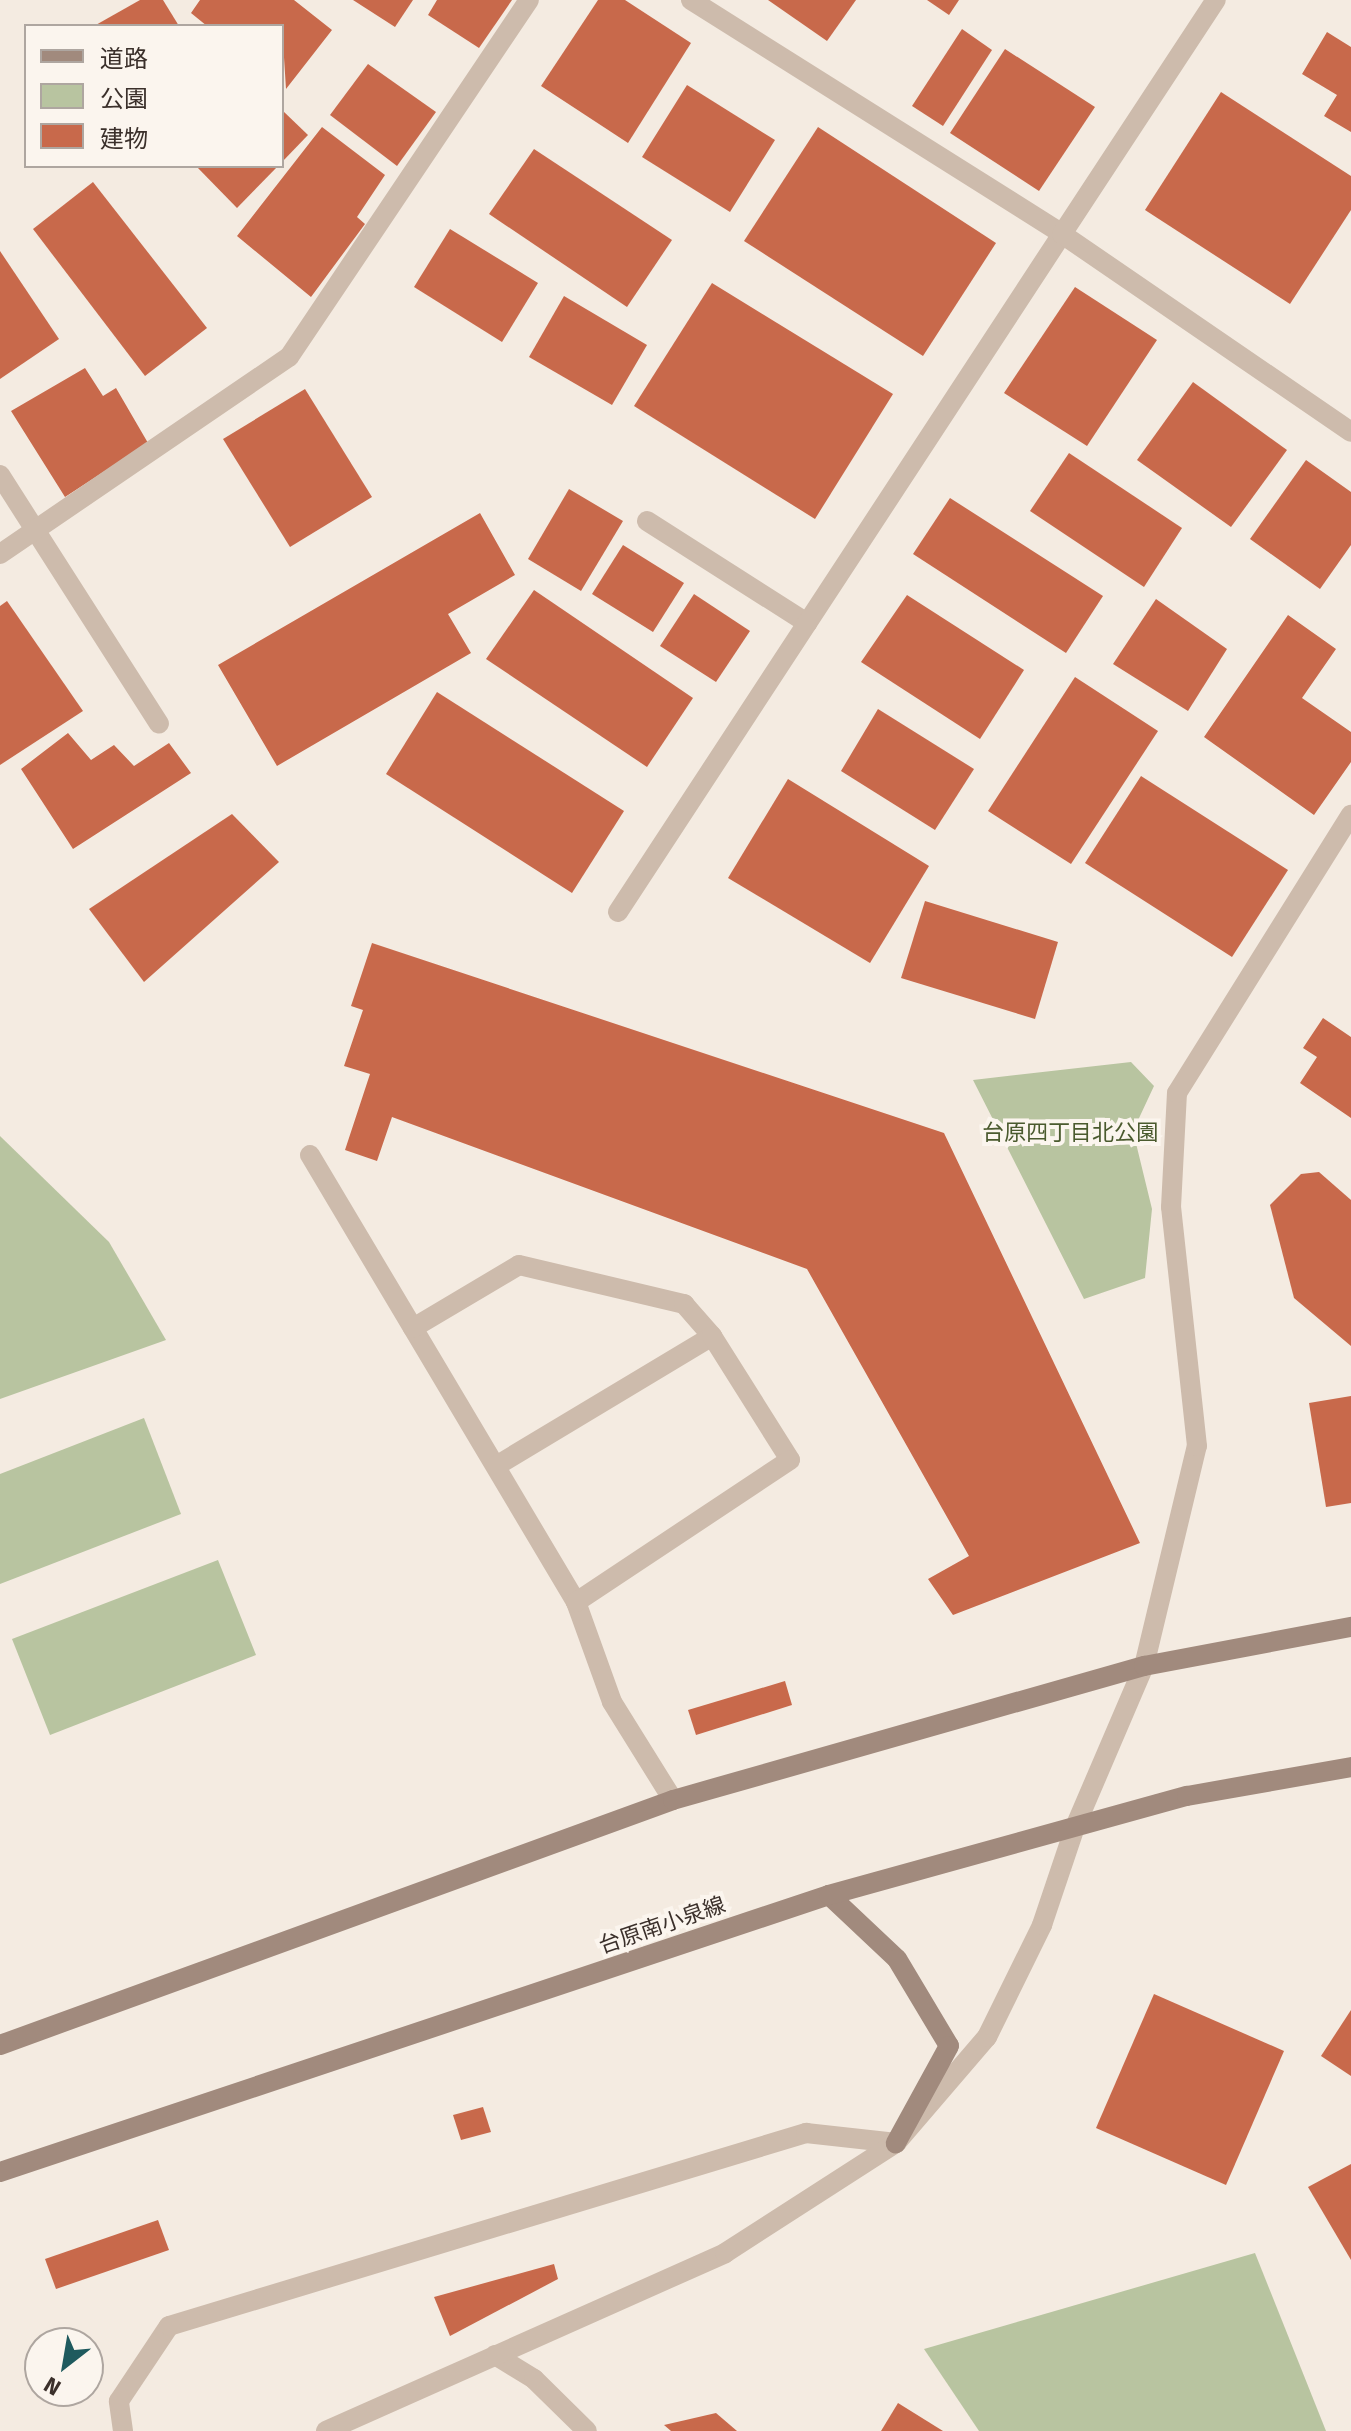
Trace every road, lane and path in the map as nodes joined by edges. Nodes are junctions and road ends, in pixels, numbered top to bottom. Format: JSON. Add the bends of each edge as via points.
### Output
{"nodes":[{"id":1,"x":529,"y":0,"type":"edge"},
{"id":2,"x":691,"y":0,"type":"edge"},
{"id":3,"x":1216,"y":0,"type":"edge"},
{"id":4,"x":1062,"y":234,"type":"junction"},
{"id":5,"x":1351,"y":432,"type":"edge"},
{"id":6,"x":0,"y":475,"type":"edge"},
{"id":7,"x":647,"y":521,"type":"dead end"},
{"id":8,"x":36,"y":530,"type":"junction"},
{"id":9,"x":0,"y":554,"type":"edge"},
{"id":10,"x":807,"y":623,"type":"junction"},
{"id":11,"x":159,"y":724,"type":"dead end"},
{"id":12,"x":1351,"y":815,"type":"edge"},
{"id":13,"x":618,"y":912,"type":"dead end"},
{"id":14,"x":310,"y":1155,"type":"dead end"},
{"id":15,"x":413,"y":1328,"type":"junction"},
{"id":16,"x":712,"y":1336,"type":"junction"},
{"id":17,"x":496,"y":1466,"type":"junction"},
{"id":18,"x":576,"y":1602,"type":"junction"},
{"id":19,"x":1351,"y":1627,"type":"edge"},
{"id":20,"x":1144,"y":1666,"type":"junction"},
{"id":21,"x":1351,"y":1767,"type":"edge"},
{"id":22,"x":673,"y":1800,"type":"junction"},
{"id":23,"x":1075,"y":1827,"type":"junction"},
{"id":24,"x":829,"y":1895,"type":"junction"},
{"id":25,"x":0,"y":2045,"type":"edge"},
{"id":26,"x":896,"y":2143,"type":"junction"},
{"id":27,"x":0,"y":2172,"type":"edge"},
{"id":28,"x":495,"y":2355,"type":"junction"},
{"id":29,"x":123,"y":2431,"type":"edge"},
{"id":30,"x":326,"y":2431,"type":"edge"},
{"id":31,"x":587,"y":2431,"type":"edge"}],
"edges":[{"from":1,"to":8,"type":"street","via":[[289,357]]},
{"from":2,"to":4,"type":"street"},
{"from":3,"to":4,"type":"street"},
{"from":4,"to":5,"type":"street"},
{"from":4,"to":10,"type":"street"},
{"from":6,"to":8,"type":"street"},
{"from":7,"to":10,"type":"street"},
{"from":8,"to":9,"type":"street"},
{"from":8,"to":11,"type":"street"},
{"from":10,"to":13,"type":"street"},
{"from":12,"to":20,"type":"street","via":[[1177,1093],[1171,1207],[1197,1446]]},
{"from":14,"to":15,"type":"street"},
{"from":15,"to":16,"type":"street","via":[[519,1265],[684,1304]]},
{"from":15,"to":17,"type":"street"},
{"from":16,"to":17,"type":"street"},
{"from":16,"to":18,"type":"street","via":[[790,1460]]},
{"from":17,"to":18,"type":"street"},
{"from":18,"to":22,"type":"street","via":[[612,1702]]},
{"from":19,"to":20,"type":"street"},
{"from":20,"to":22,"type":"street"},
{"from":20,"to":23,"type":"street"},
{"from":21,"to":23,"type":"street","name":"台原南小泉線","via":[[1187,1796]]},
{"from":22,"to":25,"type":"street"},
{"from":23,"to":24,"type":"street","name":"台原南小泉線"},
{"from":23,"to":26,"type":"street","via":[[1042,1925],[987,2037]]},
{"from":24,"to":26,"type":"street","via":[[897,1959],[949,2046]]},
{"from":24,"to":27,"type":"street","name":"台原南小泉線"},
{"from":26,"to":28,"type":"street","via":[[725,2253]]},
{"from":26,"to":29,"type":"street","via":[[806,2133],[169,2326],[119,2401]]},
{"from":28,"to":30,"type":"street"},
{"from":28,"to":31,"type":"street","via":[[534,2379]]}]}
